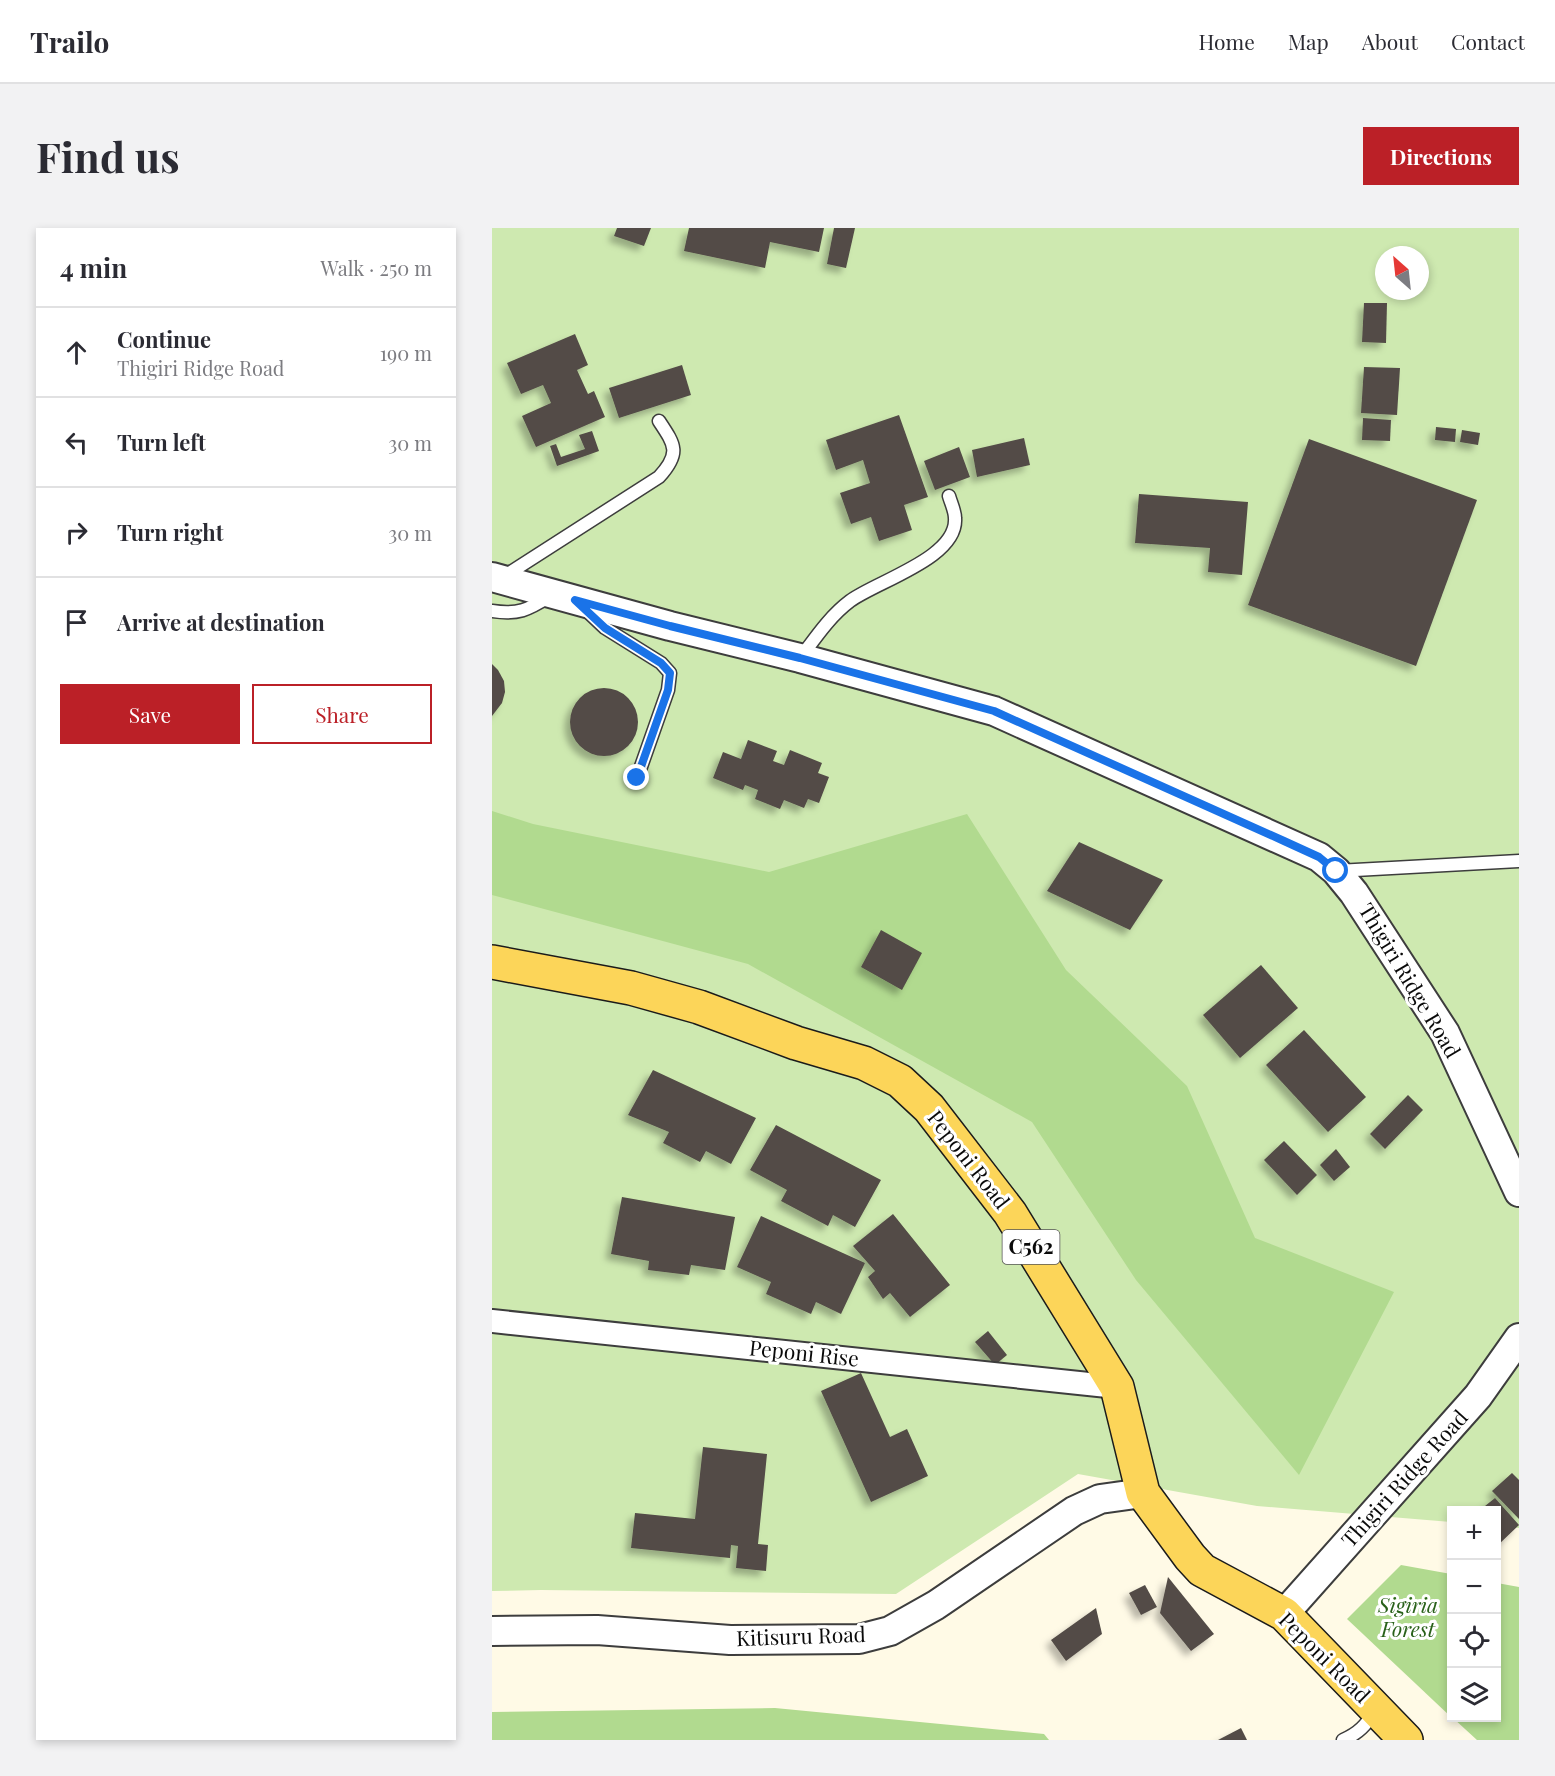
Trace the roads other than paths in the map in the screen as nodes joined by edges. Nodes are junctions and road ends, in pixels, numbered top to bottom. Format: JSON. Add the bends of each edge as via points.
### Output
{"nodes":[{"id":1,"x":659,"y":421,"type":"dead end"},
{"id":2,"x":949,"y":496,"type":"dead end"},
{"id":3,"x":496,"y":578,"type":"edge"},
{"id":4,"x":564,"y":597,"type":"junction"},
{"id":5,"x":492,"y":611,"type":"edge"},
{"id":6,"x":800,"y":658,"type":"junction"},
{"id":7,"x":637,"y":778,"type":"dead end"},
{"id":8,"x":1519,"y":861,"type":"edge"},
{"id":9,"x":1336,"y":871,"type":"junction"},
{"id":10,"x":492,"y":962,"type":"edge"},
{"id":11,"x":1519,"y":1192,"type":"edge"},
{"id":12,"x":492,"y":1321,"type":"edge"},
{"id":13,"x":1519,"y":1338,"type":"edge"},
{"id":14,"x":1117,"y":1387,"type":"junction"},
{"id":15,"x":1143,"y":1493,"type":"junction"},
{"id":16,"x":1284,"y":1614,"type":"junction"},
{"id":17,"x":492,"y":1631,"type":"edge"},
{"id":18,"x":1376,"y":1710,"type":"junction"},
{"id":19,"x":1343,"y":1740,"type":"edge"},
{"id":20,"x":1406,"y":1740,"type":"edge"}],
"edges":[{"from":1,"to":3,"type":"lane","via":[[674,450],[670,465],[659,477]]},
{"from":2,"to":6,"type":"lane","via":[[956,519],[951,538],[937,553],[848,602]]},
{"from":3,"to":4,"type":"street","name":"Thigiri Ridge Road"},
{"from":4,"to":5,"type":"lane","via":[[510,614]]},
{"from":4,"to":6,"type":"street","name":"Thigiri Ridge Road"},
{"from":4,"to":7,"type":"lane","via":[[670,673],[668,690]]},
{"from":6,"to":9,"type":"street","name":"Thigiri Ridge Road","via":[[994,711],[1319,857]]},
{"from":8,"to":9,"type":"lane"},
{"from":9,"to":11,"type":"street","name":"Thigiri Ridge Road","via":[[1445,1033]]},
{"from":10,"to":14,"type":"main road","name":"Peponi Road","number":"C562","via":[[631,988],[699,1007],[864,1063],[900,1081],[929,1108],[1010,1213]]},
{"from":12,"to":14,"type":"street","name":"Peponi Rise"},
{"from":13,"to":16,"type":"street","name":"Thigiri Ridge Road","via":[[1478,1396]]},
{"from":14,"to":15,"type":"main road","name":"Peponi Road","number":"C562"},
{"from":15,"to":16,"type":"main road","name":"Peponi Road","number":"C562","via":[[1202,1570]]},
{"from":15,"to":17,"type":"street","name":"Kitisuru Road","via":[[1100,1499],[1074,1511],[936,1605],[890,1630],[859,1639],[730,1640],[597,1630]]},
{"from":16,"to":18,"type":"main road","name":"Peponi Road","number":"C562"},
{"from":18,"to":19,"type":"lane","via":[[1365,1726]]},
{"from":18,"to":20,"type":"main road","name":"Peponi Road","number":"C562"}]}
